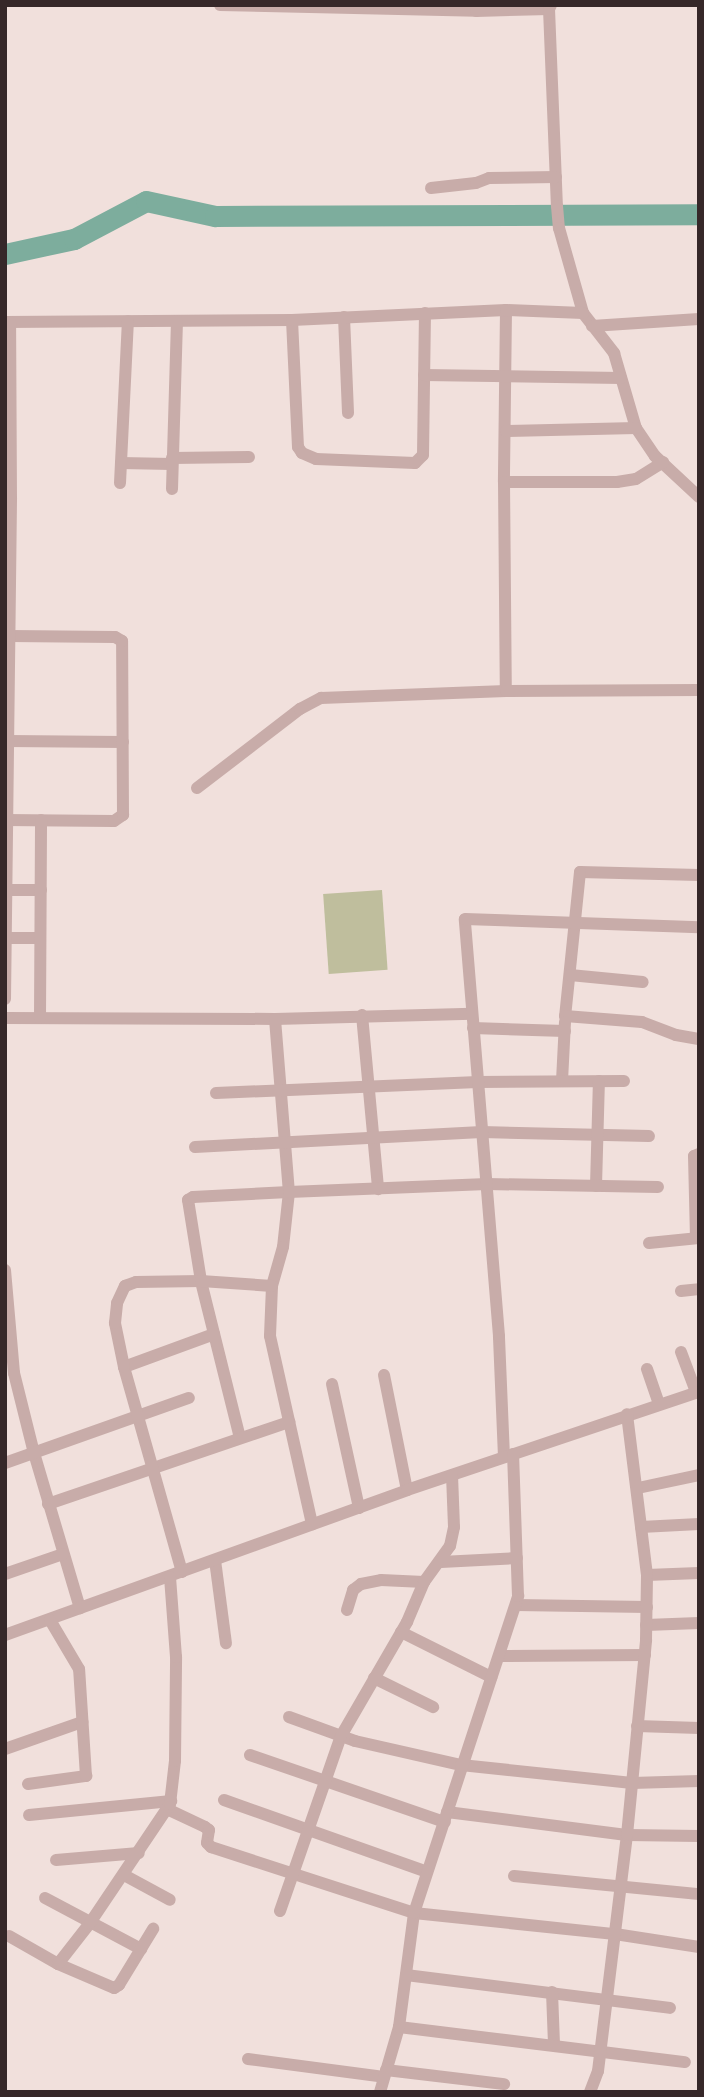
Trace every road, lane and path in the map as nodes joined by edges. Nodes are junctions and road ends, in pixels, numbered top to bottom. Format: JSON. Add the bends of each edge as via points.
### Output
{"nodes":[{"id":1,"x":220,"y":5,"type":"edge"},
{"id":2,"x":550,"y":7,"type":"edge"},
{"id":3,"x":556,"y":177,"type":"junction"},
{"id":4,"x":431,"y":188,"type":"dead end"},
{"id":5,"x":506,"y":310,"type":"junction"},
{"id":6,"x":425,"y":313,"type":"junction"},
{"id":7,"x":583,"y":313,"type":"junction"},
{"id":8,"x":344,"y":317,"type":"junction"},
{"id":9,"x":699,"y":319,"type":"edge"},
{"id":10,"x":292,"y":320,"type":"junction"},
{"id":11,"x":128,"y":321,"type":"junction"},
{"id":12,"x":177,"y":321,"type":"junction"},
{"id":13,"x":8,"y":322,"type":"edge"},
{"id":14,"x":592,"y":326,"type":"junction"},
{"id":15,"x":424,"y":375,"type":"junction"},
{"id":16,"x":506,"y":377,"type":"junction"},
{"id":17,"x":621,"y":378,"type":"junction"},
{"id":18,"x":348,"y":413,"type":"dead end"},
{"id":19,"x":636,"y":428,"type":"junction"},
{"id":20,"x":506,"y":431,"type":"junction"},
{"id":21,"x":250,"y":457,"type":"dead end"},
{"id":22,"x":172,"y":461,"type":"junction"},
{"id":23,"x":121,"y":463,"type":"junction"},
{"id":24,"x":663,"y":463,"type":"junction"},
{"id":25,"x":504,"y":482,"type":"junction"},
{"id":26,"x":120,"y":483,"type":"dead end"},
{"id":27,"x":172,"y":489,"type":"dead end"},
{"id":28,"x":699,"y":497,"type":"edge"},
{"id":29,"x":8,"y":600,"type":"edge"},
{"id":30,"x":10,"y":636,"type":"junction"},
{"id":31,"x":699,"y":690,"type":"edge"},
{"id":32,"x":506,"y":691,"type":"junction"},
{"id":33,"x":7,"y":707,"type":"edge"},
{"id":34,"x":8,"y":741,"type":"junction"},
{"id":35,"x":123,"y":742,"type":"junction"},
{"id":36,"x":197,"y":788,"type":"dead end"},
{"id":37,"x":6,"y":820,"type":"edge"},
{"id":38,"x":41,"y":820,"type":"junction"},
{"id":39,"x":6,"y":854,"type":"edge"},
{"id":40,"x":699,"y":876,"type":"edge"},
{"id":41,"x":7,"y":890,"type":"junction"},
{"id":42,"x":41,"y":890,"type":"junction"},
{"id":43,"x":574,"y":921,"type":"junction"},
{"id":44,"x":699,"y":926,"type":"edge"},
{"id":45,"x":6,"y":938,"type":"edge"},
{"id":46,"x":40,"y":939,"type":"junction"},
{"id":47,"x":570,"y":975,"type":"junction"},
{"id":48,"x":643,"y":982,"type":"dead end"},
{"id":49,"x":5,"y":999,"type":"edge"},
{"id":50,"x":472,"y":1014,"type":"junction"},
{"id":51,"x":362,"y":1015,"type":"junction"},
{"id":52,"x":565,"y":1016,"type":"junction"},
{"id":53,"x":5,"y":1018,"type":"edge"},
{"id":54,"x":40,"y":1018,"type":"junction"},
{"id":55,"x":275,"y":1019,"type":"junction"},
{"id":56,"x":473,"y":1028,"type":"junction"},
{"id":57,"x":565,"y":1031,"type":"junction"},
{"id":58,"x":699,"y":1039,"type":"edge"},
{"id":59,"x":562,"y":1081,"type":"junction"},
{"id":60,"x":600,"y":1081,"type":"junction"},
{"id":61,"x":624,"y":1081,"type":"dead end"},
{"id":62,"x":478,"y":1082,"type":"junction"},
{"id":63,"x":368,"y":1087,"type":"junction"},
{"id":64,"x":280,"y":1092,"type":"junction"},
{"id":65,"x":216,"y":1093,"type":"dead end"},
{"id":66,"x":482,"y":1132,"type":"junction"},
{"id":67,"x":597,"y":1135,"type":"junction"},
{"id":68,"x":649,"y":1136,"type":"dead end"},
{"id":69,"x":374,"y":1137,"type":"junction"},
{"id":70,"x":284,"y":1142,"type":"junction"},
{"id":71,"x":195,"y":1147,"type":"dead end"},
{"id":72,"x":699,"y":1154,"type":"edge"},
{"id":73,"x":488,"y":1184,"type":"junction"},
{"id":74,"x":596,"y":1186,"type":"junction"},
{"id":75,"x":658,"y":1187,"type":"dead end"},
{"id":76,"x":378,"y":1189,"type":"junction"},
{"id":77,"x":289,"y":1192,"type":"junction"},
{"id":78,"x":697,"y":1238,"type":"edge"},
{"id":79,"x":649,"y":1243,"type":"dead end"},
{"id":80,"x":5,"y":1270,"type":"edge"},
{"id":81,"x":201,"y":1281,"type":"junction"},
{"id":82,"x":272,"y":1286,"type":"junction"},
{"id":83,"x":699,"y":1289,"type":"edge"},
{"id":84,"x":681,"y":1291,"type":"dead end"},
{"id":85,"x":214,"y":1334,"type":"junction"},
{"id":86,"x":681,"y":1352,"type":"dead end"},
{"id":87,"x":124,"y":1367,"type":"junction"},
{"id":88,"x":647,"y":1369,"type":"dead end"},
{"id":89,"x":384,"y":1376,"type":"dead end"},
{"id":90,"x":332,"y":1384,"type":"dead end"},
{"id":91,"x":698,"y":1392,"type":"edge"},
{"id":92,"x":189,"y":1398,"type":"dead end"},
{"id":93,"x":659,"y":1404,"type":"junction"},
{"id":94,"x":627,"y":1414,"type":"junction"},
{"id":95,"x":139,"y":1416,"type":"junction"},
{"id":96,"x":289,"y":1422,"type":"junction"},
{"id":97,"x":240,"y":1438,"type":"junction"},
{"id":98,"x":34,"y":1453,"type":"junction"},
{"id":99,"x":509,"y":1456,"type":"junction"},
{"id":100,"x":5,"y":1463,"type":"edge"},
{"id":101,"x":153,"y":1466,"type":"junction"},
{"id":102,"x":699,"y":1475,"type":"edge"},
{"id":103,"x":452,"y":1476,"type":"junction"},
{"id":104,"x":638,"y":1488,"type":"junction"},
{"id":105,"x":407,"y":1490,"type":"junction"},
{"id":106,"x":48,"y":1504,"type":"junction"},
{"id":107,"x":359,"y":1508,"type":"junction"},
{"id":108,"x":312,"y":1524,"type":"junction"},
{"id":109,"x":699,"y":1524,"type":"edge"},
{"id":110,"x":641,"y":1527,"type":"junction"},
{"id":111,"x":63,"y":1554,"type":"junction"},
{"id":112,"x":517,"y":1558,"type":"junction"},
{"id":113,"x":215,"y":1560,"type":"junction"},
{"id":114,"x":441,"y":1562,"type":"junction"},
{"id":115,"x":182,"y":1572,"type":"junction"},
{"id":116,"x":699,"y":1573,"type":"edge"},
{"id":117,"x":5,"y":1574,"type":"edge"},
{"id":118,"x":647,"y":1575,"type":"junction"},
{"id":119,"x":170,"y":1577,"type":"junction"},
{"id":120,"x":424,"y":1582,"type":"junction"},
{"id":121,"x":516,"y":1605,"type":"junction"},
{"id":122,"x":647,"y":1607,"type":"junction"},
{"id":123,"x":80,"y":1608,"type":"junction"},
{"id":124,"x":347,"y":1610,"type":"dead end"},
{"id":125,"x":50,"y":1620,"type":"junction"},
{"id":126,"x":699,"y":1623,"type":"edge"},
{"id":127,"x":646,"y":1625,"type":"junction"},
{"id":128,"x":401,"y":1632,"type":"junction"},
{"id":129,"x":5,"y":1635,"type":"edge"},
{"id":130,"x":226,"y":1643,"type":"dead end"},
{"id":131,"x":645,"y":1655,"type":"junction"},
{"id":132,"x":500,"y":1656,"type":"junction"},
{"id":133,"x":491,"y":1677,"type":"junction"},
{"id":134,"x":374,"y":1678,"type":"junction"},
{"id":135,"x":433,"y":1707,"type":"dead end"},
{"id":136,"x":289,"y":1717,"type":"dead end"},
{"id":137,"x":82,"y":1722,"type":"junction"},
{"id":138,"x":637,"y":1726,"type":"junction"},
{"id":139,"x":699,"y":1728,"type":"edge"},
{"id":140,"x":341,"y":1736,"type":"junction"},
{"id":141,"x":5,"y":1749,"type":"edge"},
{"id":142,"x":250,"y":1755,"type":"dead end"},
{"id":143,"x":461,"y":1765,"type":"junction"},
{"id":144,"x":325,"y":1781,"type":"junction"},
{"id":145,"x":699,"y":1781,"type":"edge"},
{"id":146,"x":632,"y":1783,"type":"junction"},
{"id":147,"x":28,"y":1784,"type":"dead end"},
{"id":148,"x":224,"y":1800,"type":"dead end"},
{"id":149,"x":169,"y":1805,"type":"junction"},
{"id":150,"x":29,"y":1815,"type":"dead end"},
{"id":151,"x":446,"y":1817,"type":"junction"},
{"id":152,"x":308,"y":1830,"type":"junction"},
{"id":153,"x":627,"y":1835,"type":"junction"},
{"id":154,"x":699,"y":1836,"type":"edge"},
{"id":155,"x":139,"y":1853,"type":"junction"},
{"id":156,"x":56,"y":1860,"type":"dead end"},
{"id":157,"x":427,"y":1871,"type":"junction"},
{"id":158,"x":292,"y":1874,"type":"junction"},
{"id":159,"x":124,"y":1875,"type":"junction"},
{"id":160,"x":514,"y":1876,"type":"dead end"},
{"id":161,"x":621,"y":1888,"type":"junction"},
{"id":162,"x":699,"y":1894,"type":"edge"},
{"id":163,"x":45,"y":1898,"type":"dead end"},
{"id":164,"x":170,"y":1900,"type":"dead end"},
{"id":165,"x":280,"y":1911,"type":"dead end"},
{"id":166,"x":414,"y":1913,"type":"junction"},
{"id":167,"x":90,"y":1923,"type":"junction"},
{"id":168,"x":153,"y":1929,"type":"dead end"},
{"id":169,"x":615,"y":1934,"type":"junction"},
{"id":170,"x":9,"y":1936,"type":"dead end"},
{"id":171,"x":699,"y":1947,"type":"edge"},
{"id":172,"x":141,"y":1949,"type":"junction"},
{"id":173,"x":58,"y":1964,"type":"junction"},
{"id":174,"x":406,"y":1975,"type":"junction"},
{"id":175,"x":552,"y":1992,"type":"junction"},
{"id":176,"x":606,"y":1998,"type":"junction"},
{"id":177,"x":670,"y":2008,"type":"dead end"},
{"id":178,"x":399,"y":2027,"type":"junction"},
{"id":179,"x":554,"y":2045,"type":"junction"},
{"id":180,"x":600,"y":2050,"type":"junction"},
{"id":181,"x":248,"y":2059,"type":"dead end"},
{"id":182,"x":685,"y":2062,"type":"dead end"},
{"id":183,"x":385,"y":2074,"type":"junction"},
{"id":184,"x":504,"y":2084,"type":"dead end"},
{"id":185,"x":380,"y":2092,"type":"edge"},
{"id":186,"x":590,"y":2092,"type":"edge"}],
"edges":[{"from":1,"to":2,"type":"street","via":[[402,10]]},
{"from":2,"to":3,"type":"street"},
{"from":3,"to":4,"type":"street","via":[[489,177]]},
{"from":3,"to":7,"type":"street","via":[[559,228]]},
{"from":5,"to":6,"type":"street"},
{"from":5,"to":7,"type":"street"},
{"from":5,"to":16,"type":"street"},
{"from":6,"to":8,"type":"street"},
{"from":6,"to":15,"type":"street"},
{"from":7,"to":14,"type":"street"},
{"from":8,"to":10,"type":"street"},
{"from":8,"to":18,"type":"street"},
{"from":9,"to":14,"type":"street"},
{"from":10,"to":12,"type":"street"},
{"from":10,"to":15,"type":"street","via":[[298,447],[309,457],[420,460]]},
{"from":11,"to":12,"type":"street"},
{"from":11,"to":13,"type":"street"},
{"from":11,"to":23,"type":"street"},
{"from":12,"to":22,"type":"street"},
{"from":13,"to":29,"type":"street"},
{"from":14,"to":17,"type":"street","via":[[610,346]]},
{"from":15,"to":16,"type":"street"},
{"from":16,"to":17,"type":"street"},
{"from":16,"to":20,"type":"street"},
{"from":17,"to":19,"type":"street"},
{"from":19,"to":20,"type":"street"},
{"from":19,"to":24,"type":"street"},
{"from":20,"to":25,"type":"street"},
{"from":21,"to":22,"type":"street"},
{"from":22,"to":23,"type":"street"},
{"from":22,"to":27,"type":"street"},
{"from":23,"to":26,"type":"street"},
{"from":24,"to":25,"type":"street","via":[[636,479],[617,482]]},
{"from":24,"to":28,"type":"street"},
{"from":25,"to":32,"type":"street"},
{"from":29,"to":30,"type":"street"},
{"from":30,"to":33,"type":"street"},
{"from":30,"to":35,"type":"street","via":[[115,637],[122,641]]},
{"from":31,"to":32,"type":"street"},
{"from":32,"to":36,"type":"street","via":[[321,698]]},
{"from":33,"to":34,"type":"street"},
{"from":34,"to":35,"type":"street"},
{"from":34,"to":37,"type":"street"},
{"from":35,"to":38,"type":"street","via":[[123,815],[119,820]]},
{"from":37,"to":38,"type":"street"},
{"from":37,"to":39,"type":"street"},
{"from":38,"to":42,"type":"street"},
{"from":39,"to":41,"type":"street"},
{"from":40,"to":43,"type":"street","via":[[580,872]]},
{"from":41,"to":42,"type":"street"},
{"from":41,"to":45,"type":"street"},
{"from":42,"to":46,"type":"street"},
{"from":43,"to":44,"type":"street"},
{"from":43,"to":47,"type":"street"},
{"from":43,"to":50,"type":"street","via":[[465,919]]},
{"from":45,"to":46,"type":"street"},
{"from":45,"to":49,"type":"street"},
{"from":46,"to":54,"type":"street"},
{"from":47,"to":48,"type":"street"},
{"from":47,"to":52,"type":"street"},
{"from":50,"to":51,"type":"street"},
{"from":50,"to":56,"type":"street"},
{"from":51,"to":55,"type":"street"},
{"from":51,"to":63,"type":"street"},
{"from":52,"to":57,"type":"street"},
{"from":52,"to":58,"type":"street","via":[[642,1022]]},
{"from":53,"to":54,"type":"street"},
{"from":54,"to":55,"type":"street"},
{"from":55,"to":64,"type":"street"},
{"from":56,"to":57,"type":"street"},
{"from":56,"to":62,"type":"street"},
{"from":57,"to":59,"type":"street"},
{"from":59,"to":60,"type":"street"},
{"from":59,"to":62,"type":"street"},
{"from":60,"to":61,"type":"street"},
{"from":60,"to":67,"type":"street"},
{"from":62,"to":63,"type":"street"},
{"from":62,"to":66,"type":"street"},
{"from":63,"to":64,"type":"street"},
{"from":63,"to":69,"type":"street"},
{"from":64,"to":65,"type":"street"},
{"from":64,"to":70,"type":"street"},
{"from":66,"to":67,"type":"street"},
{"from":66,"to":69,"type":"street"},
{"from":66,"to":73,"type":"street"},
{"from":67,"to":68,"type":"street"},
{"from":67,"to":74,"type":"street"},
{"from":69,"to":70,"type":"street"},
{"from":69,"to":76,"type":"street"},
{"from":70,"to":71,"type":"street"},
{"from":70,"to":77,"type":"street"},
{"from":72,"to":78,"type":"street","via":[[694,1156]]},
{"from":73,"to":74,"type":"street"},
{"from":73,"to":76,"type":"street"},
{"from":73,"to":99,"type":"street"},
{"from":74,"to":75,"type":"street"},
{"from":76,"to":77,"type":"street"},
{"from":77,"to":81,"type":"street","via":[[188,1200]]},
{"from":77,"to":82,"type":"street","via":[[283,1247]]},
{"from":78,"to":79,"type":"street"},
{"from":80,"to":98,"type":"street","via":[[12,1362]]},
{"from":81,"to":82,"type":"street"},
{"from":81,"to":85,"type":"street"},
{"from":81,"to":87,"type":"street","via":[[125,1286],[115,1314]]},
{"from":82,"to":96,"type":"street","via":[[270,1341]]},
{"from":83,"to":84,"type":"street"},
{"from":85,"to":87,"type":"street"},
{"from":85,"to":97,"type":"street"},
{"from":86,"to":91,"type":"street"},
{"from":87,"to":95,"type":"street"},
{"from":88,"to":93,"type":"street"},
{"from":89,"to":105,"type":"street"},
{"from":90,"to":107,"type":"street"},
{"from":91,"to":93,"type":"street"},
{"from":92,"to":95,"type":"street"},
{"from":93,"to":94,"type":"street"},
{"from":94,"to":99,"type":"street"},
{"from":94,"to":104,"type":"street"},
{"from":95,"to":98,"type":"street"},
{"from":95,"to":101,"type":"street"},
{"from":96,"to":97,"type":"street"},
{"from":96,"to":108,"type":"street"},
{"from":97,"to":101,"type":"street"},
{"from":98,"to":100,"type":"street"},
{"from":98,"to":106,"type":"street"},
{"from":99,"to":103,"type":"street"},
{"from":99,"to":112,"type":"street"},
{"from":101,"to":106,"type":"street"},
{"from":101,"to":115,"type":"street"},
{"from":102,"to":104,"type":"street"},
{"from":103,"to":105,"type":"street"},
{"from":103,"to":114,"type":"street","via":[[454,1527]]},
{"from":104,"to":110,"type":"street"},
{"from":105,"to":107,"type":"street"},
{"from":106,"to":111,"type":"street"},
{"from":107,"to":108,"type":"street"},
{"from":108,"to":113,"type":"street"},
{"from":109,"to":110,"type":"street"},
{"from":110,"to":118,"type":"street"},
{"from":111,"to":117,"type":"street"},
{"from":111,"to":123,"type":"street"},
{"from":112,"to":114,"type":"street"},
{"from":112,"to":121,"type":"street"},
{"from":113,"to":115,"type":"street"},
{"from":113,"to":130,"type":"street"},
{"from":114,"to":120,"type":"street"},
{"from":115,"to":119,"type":"street"},
{"from":116,"to":118,"type":"street"},
{"from":118,"to":122,"type":"street"},
{"from":119,"to":123,"type":"street"},
{"from":119,"to":149,"type":"street","via":[[176,1657],[175,1761]]},
{"from":120,"to":124,"type":"street","via":[[361,1584]]},
{"from":120,"to":128,"type":"street"},
{"from":121,"to":122,"type":"street"},
{"from":121,"to":132,"type":"street"},
{"from":122,"to":127,"type":"street"},
{"from":123,"to":125,"type":"street"},
{"from":125,"to":129,"type":"street"},
{"from":125,"to":137,"type":"street","via":[[79,1669]]},
{"from":126,"to":127,"type":"street"},
{"from":127,"to":131,"type":"street"},
{"from":128,"to":133,"type":"street"},
{"from":128,"to":134,"type":"street"},
{"from":131,"to":132,"type":"street"},
{"from":131,"to":138,"type":"street"},
{"from":132,"to":133,"type":"street"},
{"from":133,"to":143,"type":"street"},
{"from":134,"to":135,"type":"street"},
{"from":134,"to":140,"type":"street"},
{"from":136,"to":140,"type":"street"},
{"from":137,"to":141,"type":"street"},
{"from":137,"to":147,"type":"street","via":[[84,1778]]},
{"from":138,"to":139,"type":"street"},
{"from":138,"to":146,"type":"street"},
{"from":140,"to":143,"type":"street"},
{"from":140,"to":144,"type":"street"},
{"from":142,"to":144,"type":"street"},
{"from":143,"to":146,"type":"street"},
{"from":143,"to":151,"type":"street"},
{"from":144,"to":151,"type":"street"},
{"from":144,"to":152,"type":"street"},
{"from":145,"to":146,"type":"street"},
{"from":146,"to":153,"type":"street"},
{"from":148,"to":152,"type":"street"},
{"from":149,"to":150,"type":"street"},
{"from":149,"to":155,"type":"street"},
{"from":149,"to":158,"type":"street","via":[[209,1830],[207,1843],[211,1847]]},
{"from":151,"to":153,"type":"street"},
{"from":151,"to":157,"type":"street"},
{"from":152,"to":157,"type":"street"},
{"from":152,"to":158,"type":"street"},
{"from":153,"to":154,"type":"street"},
{"from":153,"to":161,"type":"street"},
{"from":155,"to":156,"type":"street"},
{"from":155,"to":159,"type":"street"},
{"from":157,"to":166,"type":"street"},
{"from":158,"to":165,"type":"street"},
{"from":158,"to":166,"type":"street"},
{"from":159,"to":164,"type":"street"},
{"from":159,"to":167,"type":"street"},
{"from":160,"to":161,"type":"street"},
{"from":161,"to":162,"type":"street"},
{"from":161,"to":169,"type":"street"},
{"from":163,"to":167,"type":"street"},
{"from":166,"to":169,"type":"street"},
{"from":166,"to":174,"type":"street"},
{"from":167,"to":172,"type":"street"},
{"from":167,"to":173,"type":"street"},
{"from":168,"to":172,"type":"street"},
{"from":169,"to":171,"type":"street"},
{"from":169,"to":176,"type":"street"},
{"from":170,"to":173,"type":"street"},
{"from":172,"to":173,"type":"street","via":[[114,1988]]},
{"from":174,"to":175,"type":"street"},
{"from":174,"to":178,"type":"street"},
{"from":175,"to":176,"type":"street"},
{"from":175,"to":179,"type":"street"},
{"from":176,"to":177,"type":"street"},
{"from":176,"to":180,"type":"street"},
{"from":178,"to":179,"type":"street"},
{"from":178,"to":183,"type":"street"},
{"from":179,"to":180,"type":"street"},
{"from":180,"to":182,"type":"street"},
{"from":180,"to":186,"type":"street"},
{"from":181,"to":183,"type":"street"},
{"from":183,"to":184,"type":"street"},
{"from":183,"to":185,"type":"street"}]}
